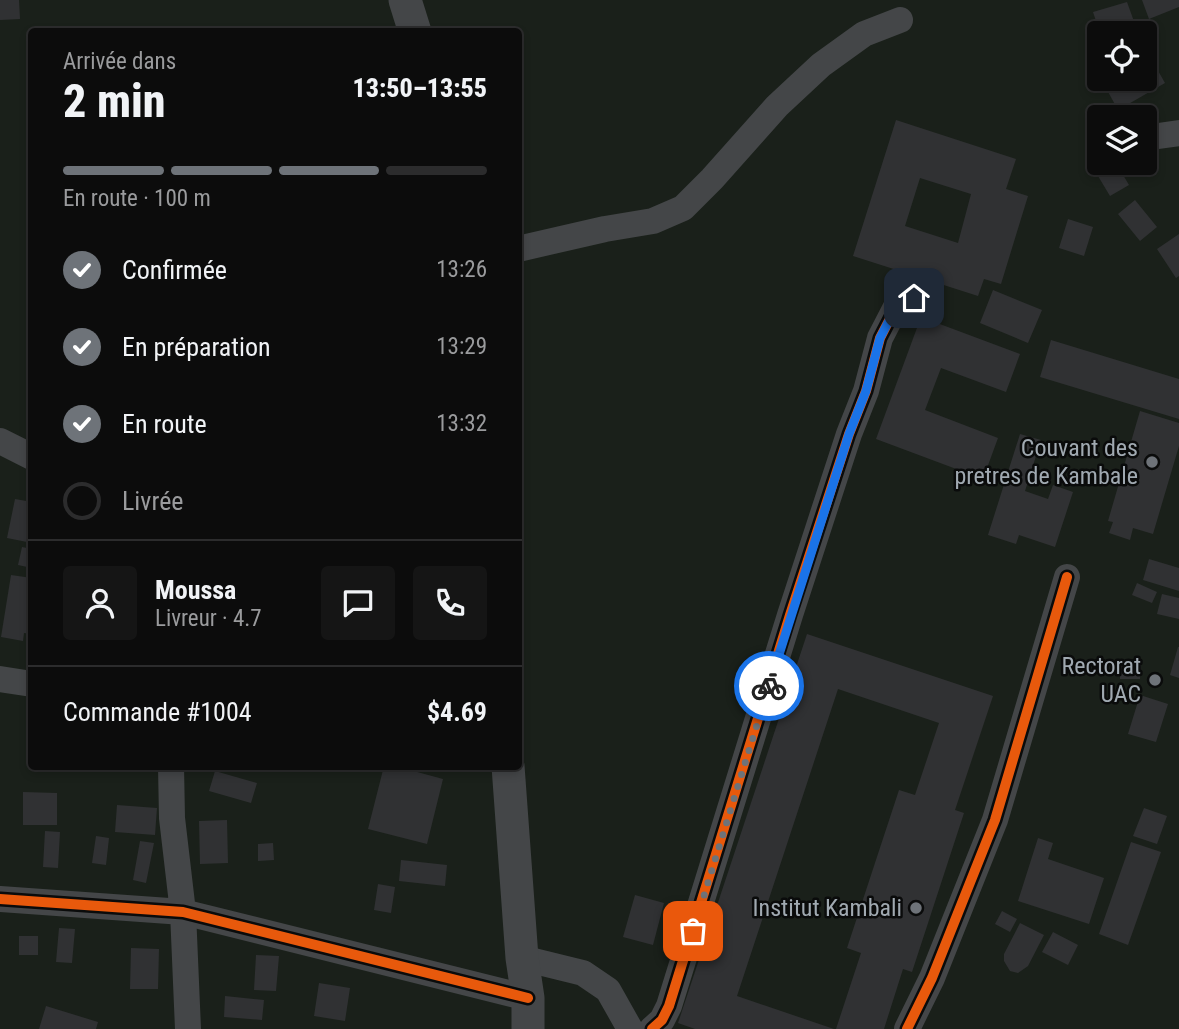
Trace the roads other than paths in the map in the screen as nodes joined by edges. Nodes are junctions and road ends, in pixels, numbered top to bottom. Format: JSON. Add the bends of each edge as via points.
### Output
{"nodes":[{"id":1,"x":405,"y":0,"type":"edge"},
{"id":2,"x":900,"y":20,"type":"dead end"},
{"id":3,"x":414,"y":28,"type":"edge"},
{"id":4,"x":1179,"y":133,"type":"edge"},
{"id":5,"x":1157,"y":136,"type":"edge"},
{"id":6,"x":522,"y":248,"type":"edge"},
{"id":7,"x":914,"y":298,"type":"dead end"},
{"id":8,"x":0,"y":440,"type":"edge"},
{"id":9,"x":28,"y":455,"type":"edge"},
{"id":10,"x":1067,"y":577,"type":"dead end"},
{"id":11,"x":0,"y":679,"type":"edge"},
{"id":12,"x":28,"y":683,"type":"edge"},
{"id":13,"x":172,"y":770,"type":"edge"},
{"id":14,"x":508,"y":770,"type":"edge"},
{"id":15,"x":0,"y":899,"type":"edge"},
{"id":16,"x":183,"y":912,"type":"junction"},
{"id":17,"x":522,"y":958,"type":"junction"},
{"id":18,"x":528,"y":1013,"type":"edge"},
{"id":19,"x":188,"y":1029,"type":"edge"},
{"id":20,"x":630,"y":1029,"type":"edge"},
{"id":21,"x":652,"y":1029,"type":"edge"},
{"id":22,"x":907,"y":1029,"type":"edge"}],
"edges":[{"from":1,"to":3,"type":"street"},
{"from":2,"to":6,"type":"street","via":[[864,34],[821,65],[683,208],[653,221]]},
{"from":4,"to":5,"type":"street"},
{"from":7,"to":21,"type":"street","via":[[896,307],[880,338],[669,1006]]},
{"from":8,"to":9,"type":"street"},
{"from":10,"to":22,"type":"street","via":[[995,820]]},
{"from":11,"to":12,"type":"street"},
{"from":13,"to":16,"type":"street"},
{"from":14,"to":17,"type":"street"},
{"from":15,"to":16,"type":"street"},
{"from":16,"to":18,"type":"street"},
{"from":16,"to":19,"type":"street"},
{"from":17,"to":18,"type":"street"},
{"from":17,"to":20,"type":"street","via":[[583,973],[608,990]]}]}
